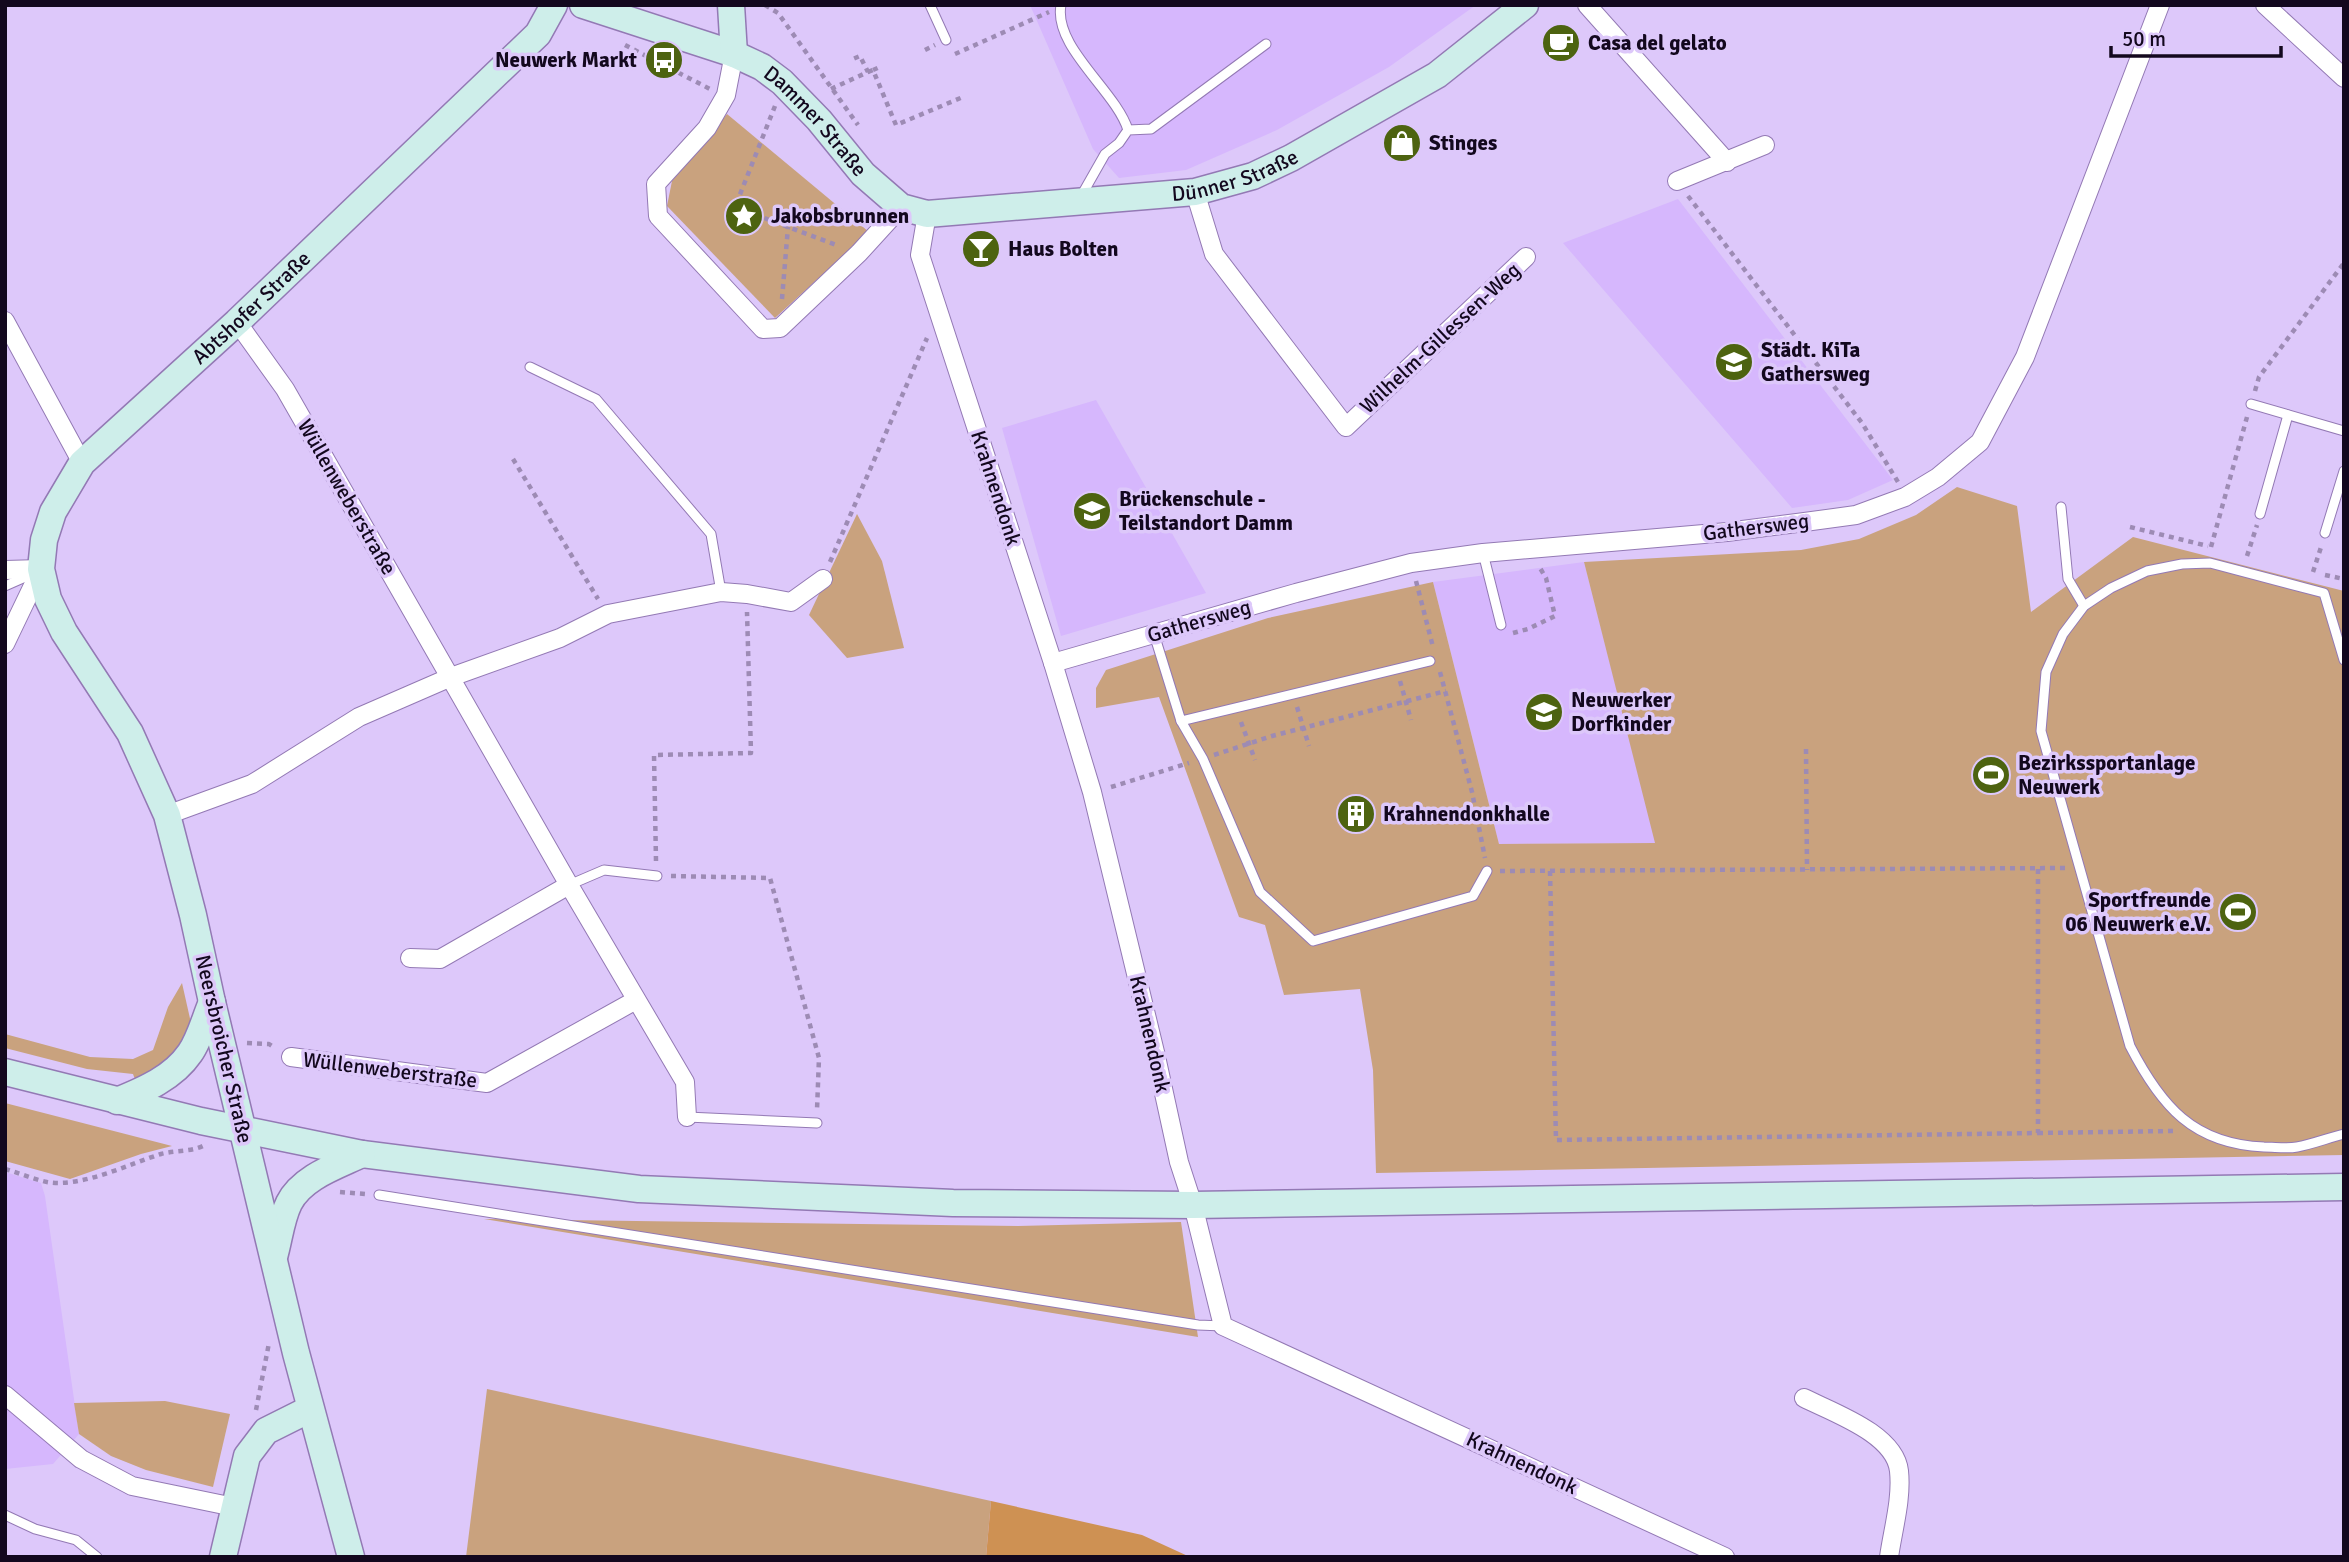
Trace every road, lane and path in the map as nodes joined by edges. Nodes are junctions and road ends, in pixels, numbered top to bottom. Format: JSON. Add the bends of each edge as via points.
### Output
{"nodes":[{"id":1,"x":554,"y":5,"type":"edge"},
{"id":2,"x":583,"y":5,"type":"edge"},
{"id":3,"x":731,"y":5,"type":"edge"},
{"id":4,"x":765,"y":5,"type":"edge"},
{"id":5,"x":777,"y":5,"type":"edge"},
{"id":6,"x":930,"y":5,"type":"edge"},
{"id":7,"x":1061,"y":5,"type":"edge"},
{"id":8,"x":1525,"y":5,"type":"edge"},
{"id":9,"x":1587,"y":5,"type":"edge"},
{"id":10,"x":2160,"y":5,"type":"edge"},
{"id":11,"x":2265,"y":5,"type":"edge"},
{"id":12,"x":779,"y":13,"type":"junction"},
{"id":13,"x":1043,"y":14,"type":"dead end"},
{"id":14,"x":946,"y":40,"type":"dead end"},
{"id":15,"x":622,"y":41,"type":"dead end"},
{"id":16,"x":1266,"y":44,"type":"dead end"},
{"id":17,"x":925,"y":50,"type":"dead end"},
{"id":18,"x":942,"y":51,"type":"dead end"},
{"id":19,"x":734,"y":54,"type":"junction"},
{"id":20,"x":945,"y":58,"type":"dead end"},
{"id":21,"x":853,"y":59,"type":"dead end"},
{"id":22,"x":880,"y":67,"type":"dead end"},
{"id":23,"x":870,"y":71,"type":"junction"},
{"id":24,"x":2344,"y":78,"type":"edge"},
{"id":25,"x":831,"y":89,"type":"junction"},
{"id":26,"x":726,"y":95,"type":"junction"},
{"id":27,"x":963,"y":97,"type":"dead end"},
{"id":28,"x":777,"y":102,"type":"dead end"},
{"id":29,"x":1128,"y":130,"type":"junction"},
{"id":30,"x":864,"y":134,"type":"dead end"},
{"id":31,"x":1765,"y":145,"type":"dead end"},
{"id":32,"x":1727,"y":162,"type":"junction"},
{"id":33,"x":1677,"y":181,"type":"joint"},
{"id":34,"x":1195,"y":192,"type":"junction"},
{"id":35,"x":1077,"y":203,"type":"junction"},
{"id":36,"x":901,"y":206,"type":"junction"},
{"id":37,"x":927,"y":214,"type":"junction"},
{"id":38,"x":788,"y":227,"type":"junction"},
{"id":39,"x":859,"y":253,"type":"junction"},
{"id":40,"x":1526,"y":257,"type":"dead end"},
{"id":41,"x":2344,"y":263,"type":"edge"},
{"id":42,"x":5,"y":321,"type":"edge"},
{"id":43,"x":237,"y":321,"type":"junction"},
{"id":44,"x":940,"y":321,"type":"junction"},
{"id":45,"x":780,"y":328,"type":"junction"},
{"id":46,"x":530,"y":367,"type":"dead end"},
{"id":47,"x":2251,"y":404,"type":"junction"},
{"id":48,"x":2288,"y":415,"type":"junction"},
{"id":49,"x":2344,"y":431,"type":"edge"},
{"id":50,"x":513,"y":459,"type":"dead end"},
{"id":51,"x":82,"y":463,"type":"junction"},
{"id":52,"x":2344,"y":471,"type":"edge"},
{"id":53,"x":1905,"y":497,"type":"junction"},
{"id":54,"x":2062,"y":507,"type":"dead end"},
{"id":55,"x":2260,"y":514,"type":"joint"},
{"id":56,"x":2325,"y":533,"type":"joint"},
{"id":57,"x":2211,"y":547,"type":"dead end"},
{"id":58,"x":1528,"y":549,"type":"junction"},
{"id":59,"x":1483,"y":553,"type":"junction"},
{"id":60,"x":2247,"y":556,"type":"dead end"},
{"id":61,"x":1411,"y":563,"type":"junction"},
{"id":62,"x":41,"y":569,"type":"junction"},
{"id":63,"x":5,"y":570,"type":"edge"},
{"id":64,"x":2314,"y":572,"type":"dead end"},
{"id":65,"x":823,"y":579,"type":"joint"},
{"id":66,"x":5,"y":586,"type":"edge"},
{"id":67,"x":722,"y":592,"type":"junction"},
{"id":68,"x":747,"y":594,"type":"junction"},
{"id":69,"x":2084,"y":606,"type":"junction"},
{"id":70,"x":608,"y":614,"type":"junction"},
{"id":71,"x":1501,"y":625,"type":"joint"},
{"id":72,"x":1154,"y":634,"type":"junction"},
{"id":73,"x":5,"y":644,"type":"edge"},
{"id":74,"x":1433,"y":660,"type":"joint"},
{"id":75,"x":2344,"y":660,"type":"edge"},
{"id":76,"x":1053,"y":663,"type":"junction"},
{"id":77,"x":1397,"y":669,"type":"junction"},
{"id":78,"x":1440,"y":670,"type":"dead end"},
{"id":79,"x":451,"y":677,"type":"junction"},
{"id":80,"x":1446,"y":691,"type":"junction"},
{"id":81,"x":1293,"y":694,"type":"junction"},
{"id":82,"x":1406,"y":701,"type":"junction"},
{"id":83,"x":1236,"y":708,"type":"junction"},
{"id":84,"x":1411,"y":720,"type":"dead end"},
{"id":85,"x":1181,"y":721,"type":"junction"},
{"id":86,"x":1303,"y":728,"type":"junction"},
{"id":87,"x":1249,"y":744,"type":"junction"},
{"id":88,"x":1309,"y":746,"type":"dead end"},
{"id":89,"x":1806,"y":749,"type":"dead end"},
{"id":90,"x":1203,"y":758,"type":"junction"},
{"id":91,"x":1255,"y":760,"type":"dead end"},
{"id":92,"x":1092,"y":792,"type":"junction"},
{"id":93,"x":167,"y":816,"type":"junction"},
{"id":94,"x":2079,"y":868,"type":"junction"},
{"id":95,"x":2038,"y":869,"type":"junction"},
{"id":96,"x":1807,"y":870,"type":"junction"},
{"id":97,"x":1487,"y":871,"type":"junction"},
{"id":98,"x":1550,"y":871,"type":"junction"},
{"id":99,"x":657,"y":876,"type":"junction"},
{"id":100,"x":569,"y":885,"type":"junction"},
{"id":101,"x":410,"y":958,"type":"dead end"},
{"id":102,"x":636,"y":1000,"type":"junction"},
{"id":103,"x":212,"y":1002,"type":"junction"},
{"id":104,"x":222,"y":1043,"type":"junction"},
{"id":105,"x":291,"y":1057,"type":"joint"},
{"id":106,"x":5,"y":1072,"type":"edge"},
{"id":107,"x":117,"y":1101,"type":"junction"},
{"id":108,"x":687,"y":1117,"type":"joint"},
{"id":109,"x":817,"y":1123,"type":"joint"},
{"id":110,"x":242,"y":1128,"type":"junction"},
{"id":111,"x":2198,"y":1131,"type":"junction"},
{"id":112,"x":2038,"y":1133,"type":"junction"},
{"id":113,"x":2344,"y":1134,"type":"edge"},
{"id":114,"x":205,"y":1145,"type":"dead end"},
{"id":115,"x":362,"y":1154,"type":"junction"},
{"id":116,"x":5,"y":1169,"type":"edge"},
{"id":117,"x":2344,"y":1187,"type":"edge"},
{"id":118,"x":379,"y":1195,"type":"dead end"},
{"id":119,"x":1193,"y":1205,"type":"junction"},
{"id":120,"x":274,"y":1259,"type":"junction"},
{"id":121,"x":1223,"y":1326,"type":"junction"},
{"id":122,"x":270,"y":1337,"type":"dead end"},
{"id":123,"x":5,"y":1395,"type":"edge"},
{"id":124,"x":1804,"y":1398,"type":"dead end"},
{"id":125,"x":310,"y":1409,"type":"junction"},
{"id":126,"x":255,"y":1416,"type":"dead end"},
{"id":127,"x":234,"y":1507,"type":"junction"},
{"id":128,"x":5,"y":1515,"type":"edge"},
{"id":129,"x":97,"y":1557,"type":"edge"},
{"id":130,"x":223,"y":1557,"type":"edge"},
{"id":131,"x":351,"y":1557,"type":"edge"},
{"id":132,"x":1725,"y":1557,"type":"edge"},
{"id":133,"x":1889,"y":1557,"type":"edge"}],
"edges":[{"from":1,"to":43,"type":"street","name":"Abtshofer Straße","via":[[538,34]]},
{"from":2,"to":19,"type":"street","name":"Dammer Straße"},
{"from":3,"to":19,"type":"street"},
{"from":4,"to":12,"type":"path"},
{"from":5,"to":12,"type":"path"},
{"from":6,"to":14,"type":"lane"},
{"from":7,"to":29,"type":"lane","via":[[1063,27],[1072,47],[1123,115]]},
{"from":8,"to":34,"type":"street","name":"Dünner Straße","via":[[1437,75],[1340,131],[1253,176]]},
{"from":9,"to":32,"type":"street"},
{"from":10,"to":53,"type":"street","name":"Gathersweg","via":[[2025,357],[1980,442]]},
{"from":11,"to":24,"type":"street"},
{"from":12,"to":25,"type":"path"},
{"from":13,"to":20,"type":"path"},
{"from":15,"to":26,"type":"path"},
{"from":16,"to":29,"type":"lane","via":[[1151,129]]},
{"from":17,"to":18,"type":"path","via":[[939,44]]},
{"from":19,"to":26,"type":"street","name":"Dammer Straße"},
{"from":19,"to":36,"type":"street","name":"Dammer Straße","via":[[782,82],[863,174]]},
{"from":21,"to":23,"type":"path","via":[[860,56]]},
{"from":22,"to":23,"type":"path"},
{"from":23,"to":25,"type":"path"},
{"from":23,"to":27,"type":"path","via":[[896,125]]},
{"from":25,"to":30,"type":"path"},
{"from":26,"to":45,"type":"street","name":"Dammer Straße","via":[[707,128],[656,184],[658,216],[763,329]]},
{"from":28,"to":38,"type":"path","via":[[735,207]]},
{"from":29,"to":35,"type":"lane","via":[[1105,154]]},
{"from":31,"to":32,"type":"street"},
{"from":32,"to":33,"type":"street"},
{"from":33,"to":53,"type":"path","via":[[1862,423]]},
{"from":34,"to":35,"type":"street","name":"Dünner Straße"},
{"from":34,"to":40,"type":"street","name":"Wilhelm-Gillessen-Weg","via":[[1214,254],[1346,427]]},
{"from":35,"to":37,"type":"street","name":"Dünner Straße"},
{"from":36,"to":37,"type":"street","name":"Dünner Straße"},
{"from":36,"to":39,"type":"street"},
{"from":37,"to":44,"type":"street","name":"Krahnendonk","via":[[920,255]]},
{"from":38,"to":39,"type":"path"},
{"from":38,"to":45,"type":"path"},
{"from":39,"to":45,"type":"street"},
{"from":41,"to":47,"type":"path","via":[[2259,377]]},
{"from":42,"to":51,"type":"street"},
{"from":43,"to":51,"type":"street","name":"Abtshofer Straße"},
{"from":43,"to":79,"type":"street","name":"Wüllenweberstraße","via":[[285,389]]},
{"from":44,"to":65,"type":"path","via":[[926,340]]},
{"from":44,"to":76,"type":"street","name":"Krahnendonk"},
{"from":46,"to":67,"type":"lane","via":[[596,399],[711,534]]},
{"from":47,"to":48,"type":"lane"},
{"from":47,"to":57,"type":"path"},
{"from":48,"to":49,"type":"lane"},
{"from":48,"to":55,"type":"lane"},
{"from":50,"to":70,"type":"path"},
{"from":51,"to":62,"type":"street","name":"Abtshofer Straße","via":[[53,512]]},
{"from":52,"to":56,"type":"lane"},
{"from":53,"to":58,"type":"street","name":"Gathersweg","via":[[1856,515],[1727,532]]},
{"from":54,"to":69,"type":"lane","via":[[2068,579]]},
{"from":55,"to":60,"type":"path"},
{"from":56,"to":64,"type":"path"},
{"from":58,"to":59,"type":"street","name":"Gathersweg"},
{"from":58,"to":71,"type":"path","via":[[1546,578],[1555,616],[1504,635]]},
{"from":59,"to":61,"type":"street","name":"Gathersweg"},
{"from":59,"to":71,"type":"lane"},
{"from":61,"to":72,"type":"street","name":"Gathersweg"},
{"from":61,"to":74,"type":"path"},
{"from":62,"to":63,"type":"street"},
{"from":62,"to":66,"type":"lane"},
{"from":62,"to":73,"type":"street","name":"Abtshofer Straße"},
{"from":62,"to":93,"type":"street","name":"Neersbroicher Straße","via":[[48,599],[64,632],[130,733]]},
{"from":65,"to":68,"type":"street","via":[[791,602]]},
{"from":67,"to":68,"type":"street"},
{"from":67,"to":70,"type":"street"},
{"from":68,"to":99,"type":"path","via":[[751,753],[654,755]]},
{"from":69,"to":75,"type":"lane","via":[[2147,571],[2210,563],[2324,593]]},
{"from":69,"to":94,"type":"lane","via":[[2063,634],[2046,672],[2040,731]]},
{"from":70,"to":79,"type":"street","via":[[560,638]]},
{"from":72,"to":76,"type":"street","name":"Gathersweg"},
{"from":72,"to":85,"type":"lane"},
{"from":74,"to":77,"type":"lane"},
{"from":76,"to":92,"type":"street","name":"Krahnendonk"},
{"from":77,"to":81,"type":"lane"},
{"from":77,"to":82,"type":"path"},
{"from":78,"to":80,"type":"path"},
{"from":79,"to":93,"type":"street","via":[[359,717],[252,784]]},
{"from":79,"to":100,"type":"street","name":"Wüllenweberstraße"},
{"from":80,"to":82,"type":"path"},
{"from":80,"to":97,"type":"path"},
{"from":81,"to":83,"type":"lane"},
{"from":81,"to":86,"type":"path"},
{"from":82,"to":84,"type":"path"},
{"from":82,"to":86,"type":"path"},
{"from":83,"to":85,"type":"lane"},
{"from":83,"to":87,"type":"path"},
{"from":85,"to":90,"type":"lane"},
{"from":86,"to":87,"type":"path"},
{"from":86,"to":88,"type":"path"},
{"from":87,"to":90,"type":"path"},
{"from":87,"to":91,"type":"path"},
{"from":89,"to":96,"type":"path"},
{"from":90,"to":92,"type":"path"},
{"from":90,"to":97,"type":"lane","via":[[1260,892],[1313,941],[1473,896]]},
{"from":92,"to":119,"type":"street","name":"Krahnendonk"},
{"from":93,"to":103,"type":"street","name":"Neersbroicher Straße"},
{"from":94,"to":95,"type":"path"},
{"from":94,"to":111,"type":"lane","via":[[2130,1046],[2147,1079],[2173,1111]]},
{"from":95,"to":96,"type":"path"},
{"from":95,"to":112,"type":"path"},
{"from":96,"to":98,"type":"path"},
{"from":97,"to":98,"type":"path"},
{"from":98,"to":112,"type":"path","via":[[1556,1140]]},
{"from":99,"to":100,"type":"lane","via":[[604,870]]},
{"from":99,"to":109,"type":"path","via":[[770,878],[819,1058]]},
{"from":100,"to":101,"type":"street","via":[[440,960]]},
{"from":100,"to":102,"type":"street","name":"Wüllenweberstraße"},
{"from":102,"to":105,"type":"street","name":"Wüllenweberstraße","via":[[487,1083]]},
{"from":102,"to":108,"type":"street","name":"Wüllenweberstraße","via":[[685,1082]]},
{"from":103,"to":104,"type":"street","name":"Neersbroicher Straße"},
{"from":103,"to":107,"type":"street","via":[[192,1051],[178,1067],[154,1085]]},
{"from":104,"to":105,"type":"path","via":[[270,1044]]},
{"from":104,"to":110,"type":"street","name":"Neersbroicher Straße"},
{"from":106,"to":107,"type":"street"},
{"from":107,"to":110,"type":"street"},
{"from":108,"to":109,"type":"lane"},
{"from":110,"to":115,"type":"street"},
{"from":110,"to":120,"type":"street","name":"Neersbroicher Straße"},
{"from":111,"to":112,"type":"path"},
{"from":111,"to":113,"type":"lane","via":[[2245,1146],[2294,1148]]},
{"from":114,"to":116,"type":"path","via":[[79,1180],[49,1182]]},
{"from":115,"to":119,"type":"street","via":[[639,1189],[953,1203]]},
{"from":115,"to":120,"type":"street","via":[[300,1189],[289,1203]]},
{"from":117,"to":119,"type":"street"},
{"from":118,"to":121,"type":"lane","via":[[1027,1300]]},
{"from":119,"to":121,"type":"street","name":"Krahnendonk"},
{"from":120,"to":125,"type":"street","name":"Neersbroicher Straße"},
{"from":121,"to":132,"type":"street","name":"Krahnendonk"},
{"from":122,"to":126,"type":"path"},
{"from":123,"to":127,"type":"street","via":[[80,1459],[132,1486]]},
{"from":124,"to":133,"type":"street","via":[[1891,1448],[1899,1468],[1899,1491]]},
{"from":125,"to":127,"type":"street","via":[[266,1431],[247,1456]]},
{"from":125,"to":131,"type":"street","name":"Neersbroicher Straße"},
{"from":127,"to":130,"type":"street"},
{"from":128,"to":129,"type":"lane","via":[[34,1530],[75,1540]]}]}
